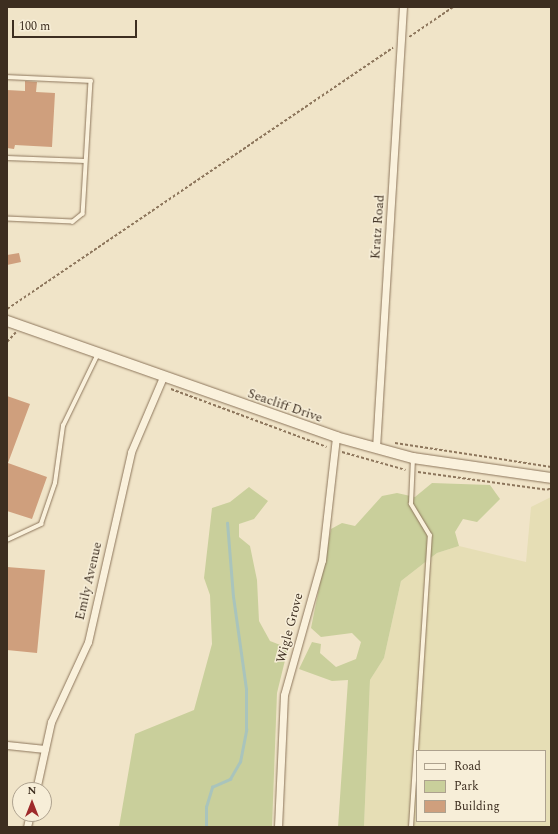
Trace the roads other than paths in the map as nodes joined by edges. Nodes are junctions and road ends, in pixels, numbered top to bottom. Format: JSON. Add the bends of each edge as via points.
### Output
{"nodes":[{"id":1,"x":403,"y":7,"type":"edge"},
{"id":2,"x":7,"y":77,"type":"edge"},
{"id":3,"x":7,"y":158,"type":"edge"},
{"id":4,"x":85,"y":161,"type":"junction"},
{"id":5,"x":7,"y":219,"type":"edge"},
{"id":6,"x":7,"y":321,"type":"edge"},
{"id":7,"x":98,"y":352,"type":"junction"},
{"id":8,"x":163,"y":377,"type":"junction"},
{"id":9,"x":336,"y":437,"type":"junction"},
{"id":10,"x":376,"y":448,"type":"junction"},
{"id":11,"x":413,"y":458,"type":"junction"},
{"id":12,"x":551,"y":478,"type":"edge"},
{"id":13,"x":7,"y":540,"type":"edge"},
{"id":14,"x":7,"y":745,"type":"edge"},
{"id":15,"x":45,"y":749,"type":"junction"},
{"id":16,"x":416,"y":750,"type":"edge"},
{"id":17,"x":416,"y":750,"type":"edge"},
{"id":18,"x":38,"y":782,"type":"edge"},
{"id":19,"x":278,"y":827,"type":"edge"},
{"id":20,"x":411,"y":827,"type":"edge"}],
"edges":[{"from":1,"to":10,"type":"street","name":"Kratz Road"},
{"from":2,"to":4,"type":"lane","via":[[91,81]]},
{"from":3,"to":4,"type":"lane"},
{"from":4,"to":5,"type":"lane","via":[[83,214],[74,222]]},
{"from":6,"to":7,"type":"main road","name":"Seacliff Drive"},
{"from":7,"to":8,"type":"main road","name":"Seacliff Drive"},
{"from":7,"to":13,"type":"lane","via":[[62,426],[55,483],[41,524]]},
{"from":8,"to":9,"type":"main road","name":"Seacliff Drive"},
{"from":8,"to":15,"type":"street","name":"Emily Avenue","via":[[131,452],[88,642],[51,722]]},
{"from":9,"to":10,"type":"main road","name":"Seacliff Drive"},
{"from":9,"to":19,"type":"street","name":"Wigle Grove","via":[[322,560],[284,695]]},
{"from":10,"to":11,"type":"main road","name":"Seacliff Drive"},
{"from":11,"to":12,"type":"main road","name":"Seacliff Drive"},
{"from":11,"to":17,"type":"lane","via":[[411,504],[430,536]]},
{"from":14,"to":15,"type":"street"},
{"from":15,"to":18,"type":"street","name":"Emily Avenue"},
{"from":16,"to":20,"type":"lane"}]}
